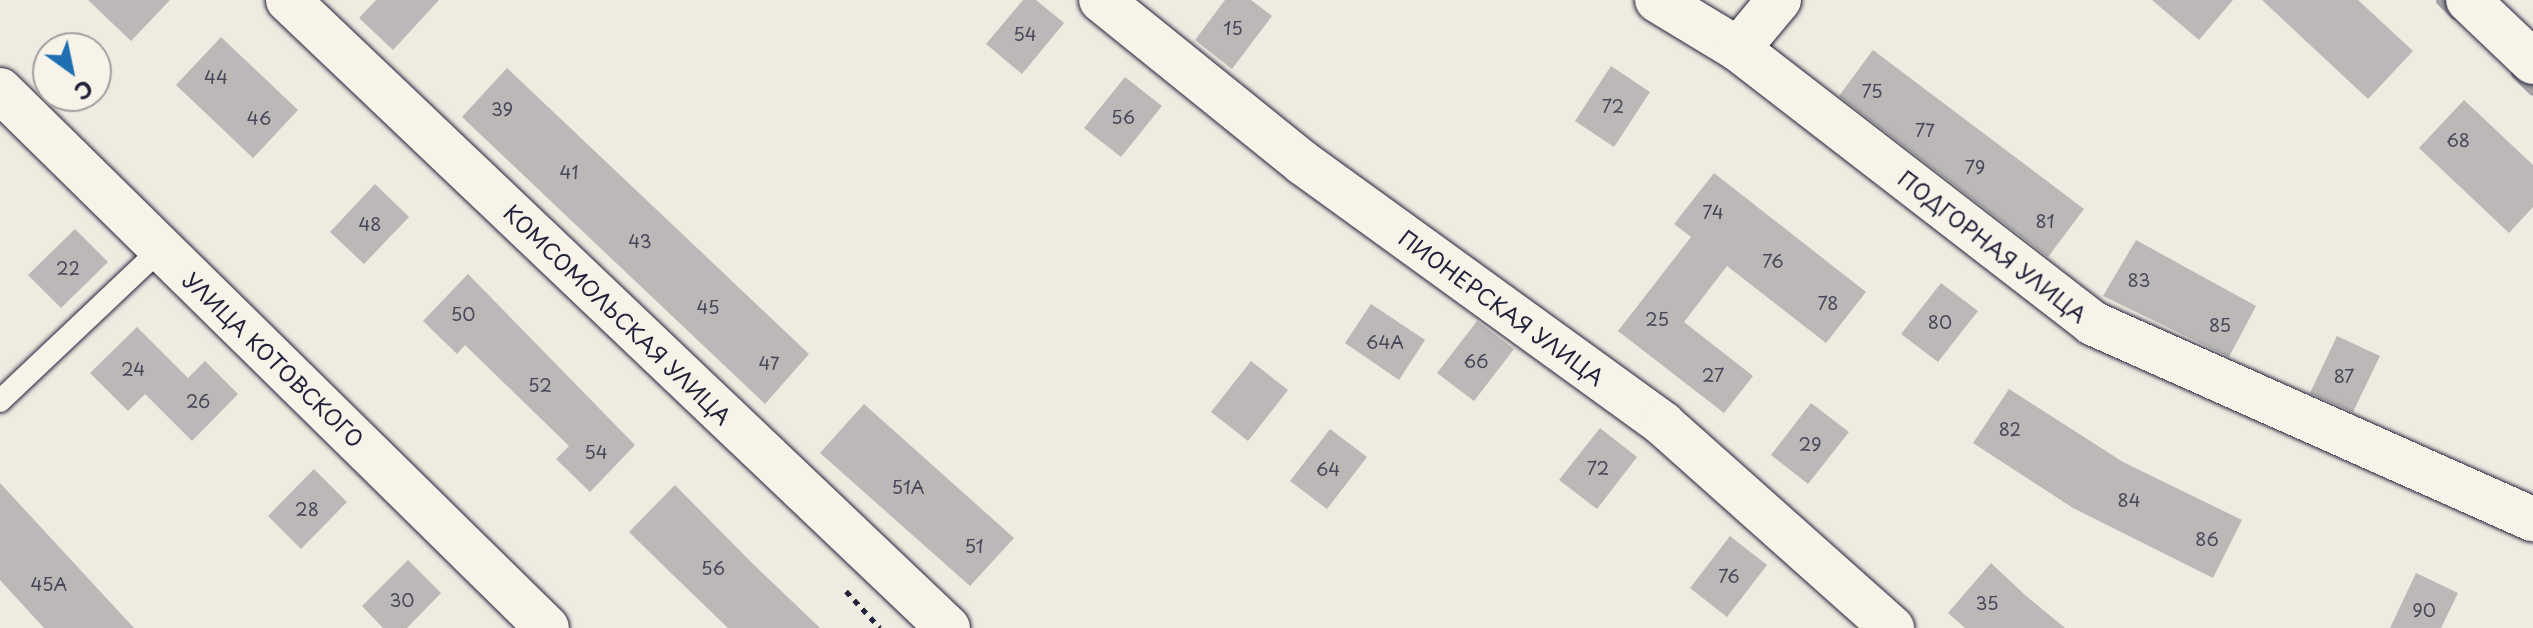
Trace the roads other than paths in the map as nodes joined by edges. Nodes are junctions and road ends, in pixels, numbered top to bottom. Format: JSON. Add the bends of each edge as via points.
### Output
{"nodes":[{"id":1,"x":288,"y":0,"type":"edge"},
{"id":2,"x":1101,"y":0,"type":"edge"},
{"id":3,"x":1657,"y":0,"type":"edge"},
{"id":4,"x":1779,"y":0,"type":"edge"},
{"id":5,"x":2468,"y":0,"type":"edge"},
{"id":6,"x":1738,"y":49,"type":"junction"},
{"id":7,"x":2533,"y":62,"type":"edge"},
{"id":8,"x":0,"y":90,"type":"edge"},
{"id":9,"x":161,"y":249,"type":"junction"},
{"id":10,"x":0,"y":401,"type":"edge"},
{"id":11,"x":2533,"y":519,"type":"edge"},
{"id":12,"x":547,"y":628,"type":"edge"},
{"id":13,"x":948,"y":628,"type":"edge"},
{"id":14,"x":1892,"y":628,"type":"edge"}],
"edges":[{"from":1,"to":13,"type":"street","name":"КОМСОМОЛЬСКАЯ УЛИЦА"},
{"from":2,"to":14,"type":"street","name":"ПИОНЕРСКАЯ УЛИЦА","via":[[1303,163],[1663,424]]},
{"from":3,"to":6,"type":"street","name":"ПОДГОРНАЯ УЛИЦА"},
{"from":4,"to":6,"type":"street"},
{"from":5,"to":7,"type":"street"},
{"from":6,"to":11,"type":"street","name":"ПОДГОРНАЯ УЛИЦА","via":[[2092,323]]},
{"from":8,"to":9,"type":"street","name":"УЛИЦА КОТОВСКОГО"},
{"from":9,"to":10,"type":"lane"},
{"from":9,"to":12,"type":"street","name":"УЛИЦА КОТОВСКОГО"}]}
